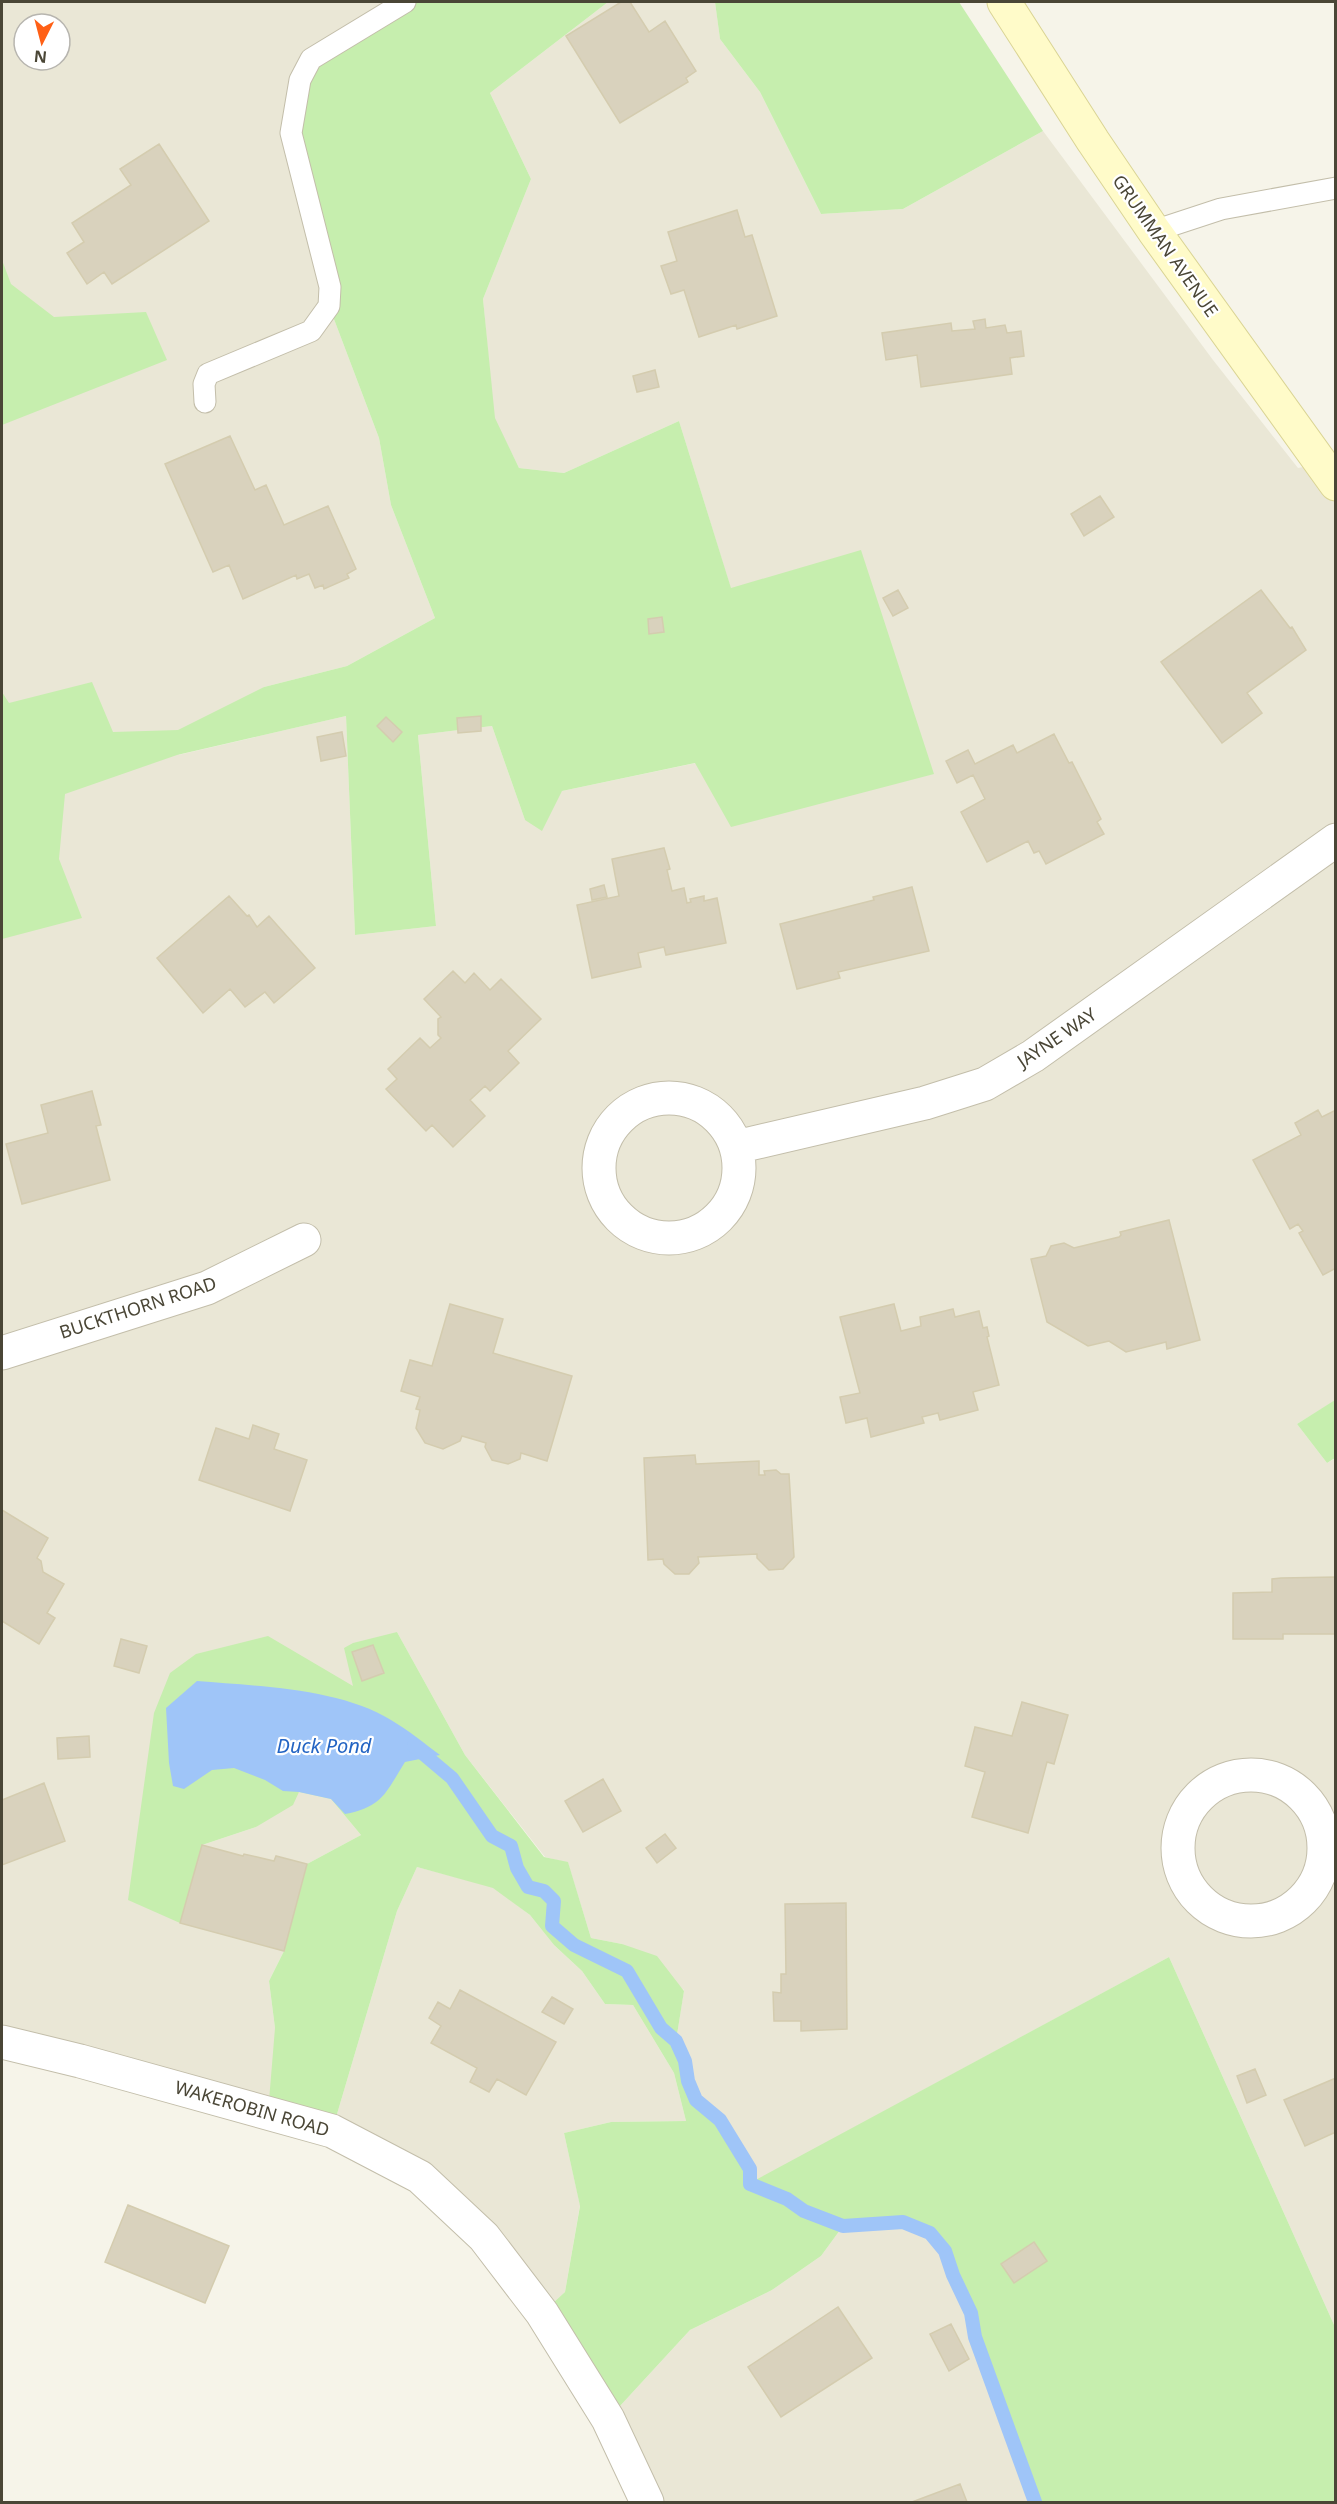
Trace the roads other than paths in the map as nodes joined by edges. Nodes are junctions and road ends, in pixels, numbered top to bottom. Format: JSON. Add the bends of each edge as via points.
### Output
{"nodes":[{"id":1,"x":405,"y":2,"type":"edge"},
{"id":2,"x":1004,"y":2,"type":"edge"},
{"id":3,"x":1335,"y":188,"type":"edge"},
{"id":4,"x":1154,"y":231,"type":"junction"},
{"id":5,"x":205,"y":402,"type":"dead end"},
{"id":6,"x":1335,"y":484,"type":"edge"},
{"id":7,"x":1335,"y":840,"type":"edge"},
{"id":8,"x":736,"y":1147,"type":"junction"},
{"id":9,"x":304,"y":1240,"type":"dead end"},
{"id":10,"x":2,"y":1353,"type":"edge"},
{"id":11,"x":1324,"y":1891,"type":"edge"},
{"id":12,"x":2,"y":2042,"type":"edge"},
{"id":13,"x":646,"y":2502,"type":"edge"}],
"edges":[{"from":1,"to":5,"type":"lane","via":[[311,59],[300,80],[291,133],[330,287],[329,306],[311,331],[208,374]]},
{"from":2,"to":4,"type":"street","name":"GRUMMAN AVENUE"},
{"from":3,"to":4,"type":"lane","via":[[1221,209]]},
{"from":4,"to":6,"type":"street","name":"GRUMMAN AVENUE"},
{"from":7,"to":8,"type":"street","name":"JAYNE WAY","via":[[1034,1056],[985,1084],[925,1103]]},
{"from":8,"to":8,"type":"street","via":[[739,1170],[735,1193],[723,1213],[706,1228],[684,1237],[661,1238],[639,1232],[620,1219],[606,1200],[598,1178],[599,1155],[607,1134],[622,1116],[653,1100],[687,1100],[708,1111],[725,1126]]},
{"from":9,"to":10,"type":"street","name":"BUCKTHORN ROAD","via":[[207,1288]]},
{"from":11,"to":11,"type":"street","via":[[1320,1871],[1323,1834],[1317,1815],[1291,1787],[1256,1775],[1236,1776],[1203,1793],[1190,1808],[1182,1824],[1179,1862],[1196,1896],[1217,1913],[1236,1919],[1269,1919]]},
{"from":12,"to":13,"type":"street","name":"WAKEROBIN ROAD","via":[[332,2131],[420,2177],[484,2236],[542,2313],[608,2419]]}]}
